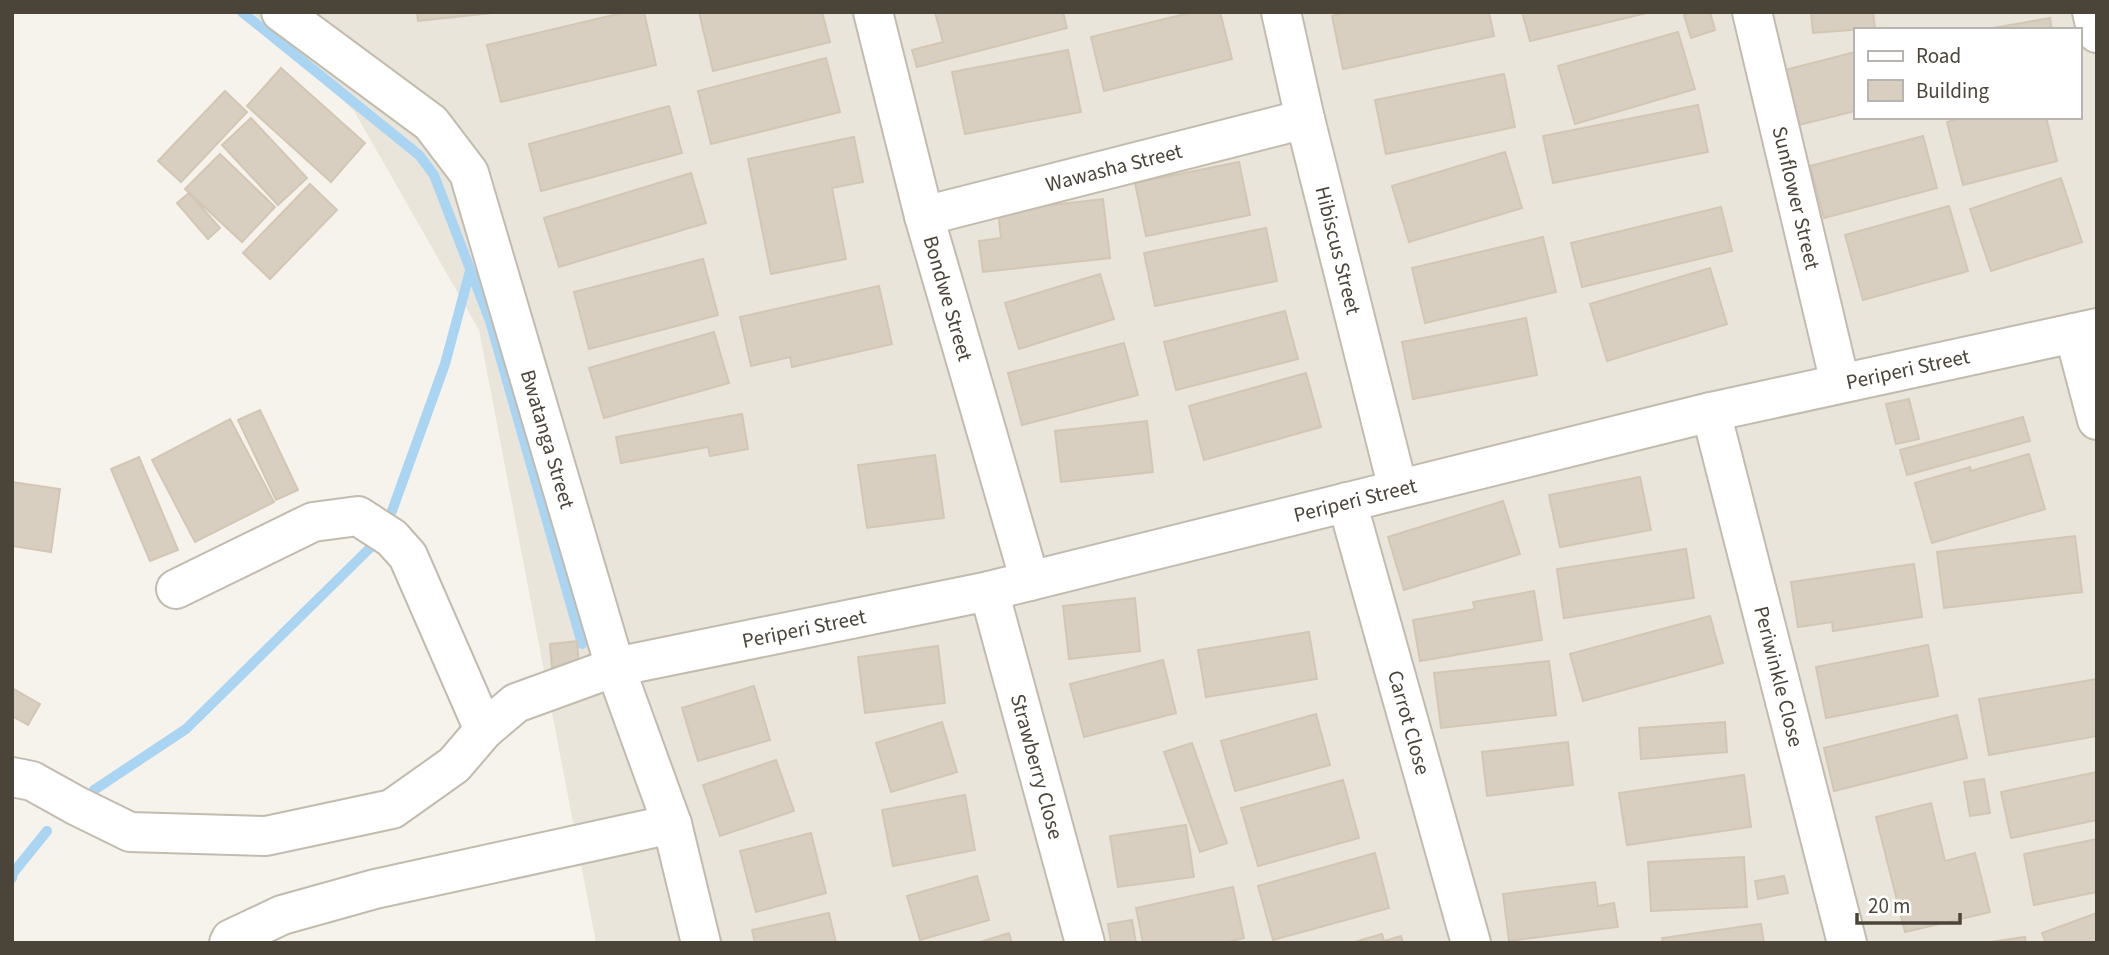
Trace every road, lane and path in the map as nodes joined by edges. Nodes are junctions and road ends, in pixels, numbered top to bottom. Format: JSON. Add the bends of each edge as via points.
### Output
{"nodes":[{"id":1,"x":281,"y":12,"type":"edge"},
{"id":2,"x":873,"y":12,"type":"edge"},
{"id":3,"x":1281,"y":12,"type":"edge"},
{"id":4,"x":1752,"y":12,"type":"edge"},
{"id":5,"x":2092,"y":12,"type":"edge"},
{"id":6,"x":2097,"y":33,"type":"edge"},
{"id":7,"x":1305,"y":120,"type":"junction"},
{"id":8,"x":924,"y":216,"type":"junction"},
{"id":9,"x":2085,"y":331,"type":"edge"},
{"id":10,"x":1840,"y":383,"type":"junction"},
{"id":11,"x":1711,"y":412,"type":"junction"},
{"id":12,"x":2097,"y":420,"type":"edge"},
{"id":13,"x":1398,"y":489,"type":"junction"},
{"id":14,"x":1347,"y":502,"type":"junction"},
{"id":15,"x":1030,"y":581,"type":"junction"},
{"id":16,"x":176,"y":589,"type":"dead end"},
{"id":17,"x":989,"y":591,"type":"junction"},
{"id":18,"x":615,"y":667,"type":"junction"},
{"id":19,"x":484,"y":730,"type":"junction"},
{"id":20,"x":12,"y":777,"type":"edge"},
{"id":21,"x":672,"y":824,"type":"junction"},
{"id":22,"x":229,"y":943,"type":"edge"},
{"id":23,"x":701,"y":943,"type":"edge"},
{"id":24,"x":1085,"y":943,"type":"edge"},
{"id":25,"x":1471,"y":943,"type":"edge"},
{"id":26,"x":1847,"y":943,"type":"edge"}],
"edges":[{"from":1,"to":18,"type":"street","name":"Bwatanga Street","via":[[431,123],[469,173]]},
{"from":2,"to":8,"type":"street","name":"Bondwe Street"},
{"from":3,"to":7,"type":"street","name":"Hibiscus Street"},
{"from":4,"to":10,"type":"street","name":"Sunflower Street"},
{"from":5,"to":6,"type":"street"},
{"from":7,"to":8,"type":"street","name":"Wawasha Street"},
{"from":7,"to":13,"type":"street","name":"Hibiscus Street"},
{"from":8,"to":15,"type":"street","name":"Bondwe Street"},
{"from":9,"to":10,"type":"street","name":"Periperi Street"},
{"from":9,"to":12,"type":"street"},
{"from":10,"to":11,"type":"street","name":"Periperi Street"},
{"from":11,"to":13,"type":"street","name":"Periperi Street"},
{"from":11,"to":26,"type":"street","name":"Periwinkle Close"},
{"from":13,"to":14,"type":"street","name":"Periperi Street"},
{"from":14,"to":15,"type":"street","name":"Periperi Street"},
{"from":14,"to":25,"type":"street","name":"Carrot Close"},
{"from":15,"to":17,"type":"street","name":"Periperi Street"},
{"from":16,"to":19,"type":"street","via":[[313,522],[358,516],[392,538],[408,556]]},
{"from":17,"to":18,"type":"street","name":"Periperi Street"},
{"from":17,"to":24,"type":"street","name":"Strawberry Close"},
{"from":18,"to":19,"type":"street","name":"Periperi Street","via":[[516,703]]},
{"from":18,"to":21,"type":"street","name":"Bwatanga Street"},
{"from":19,"to":20,"type":"street","name":"Periperi Street","via":[[454,765],[392,809],[266,836],[131,832],[32,781]]},
{"from":21,"to":22,"type":"street","via":[[375,888],[282,915]]},
{"from":21,"to":23,"type":"street","name":"Bwatanga Street"}]}
